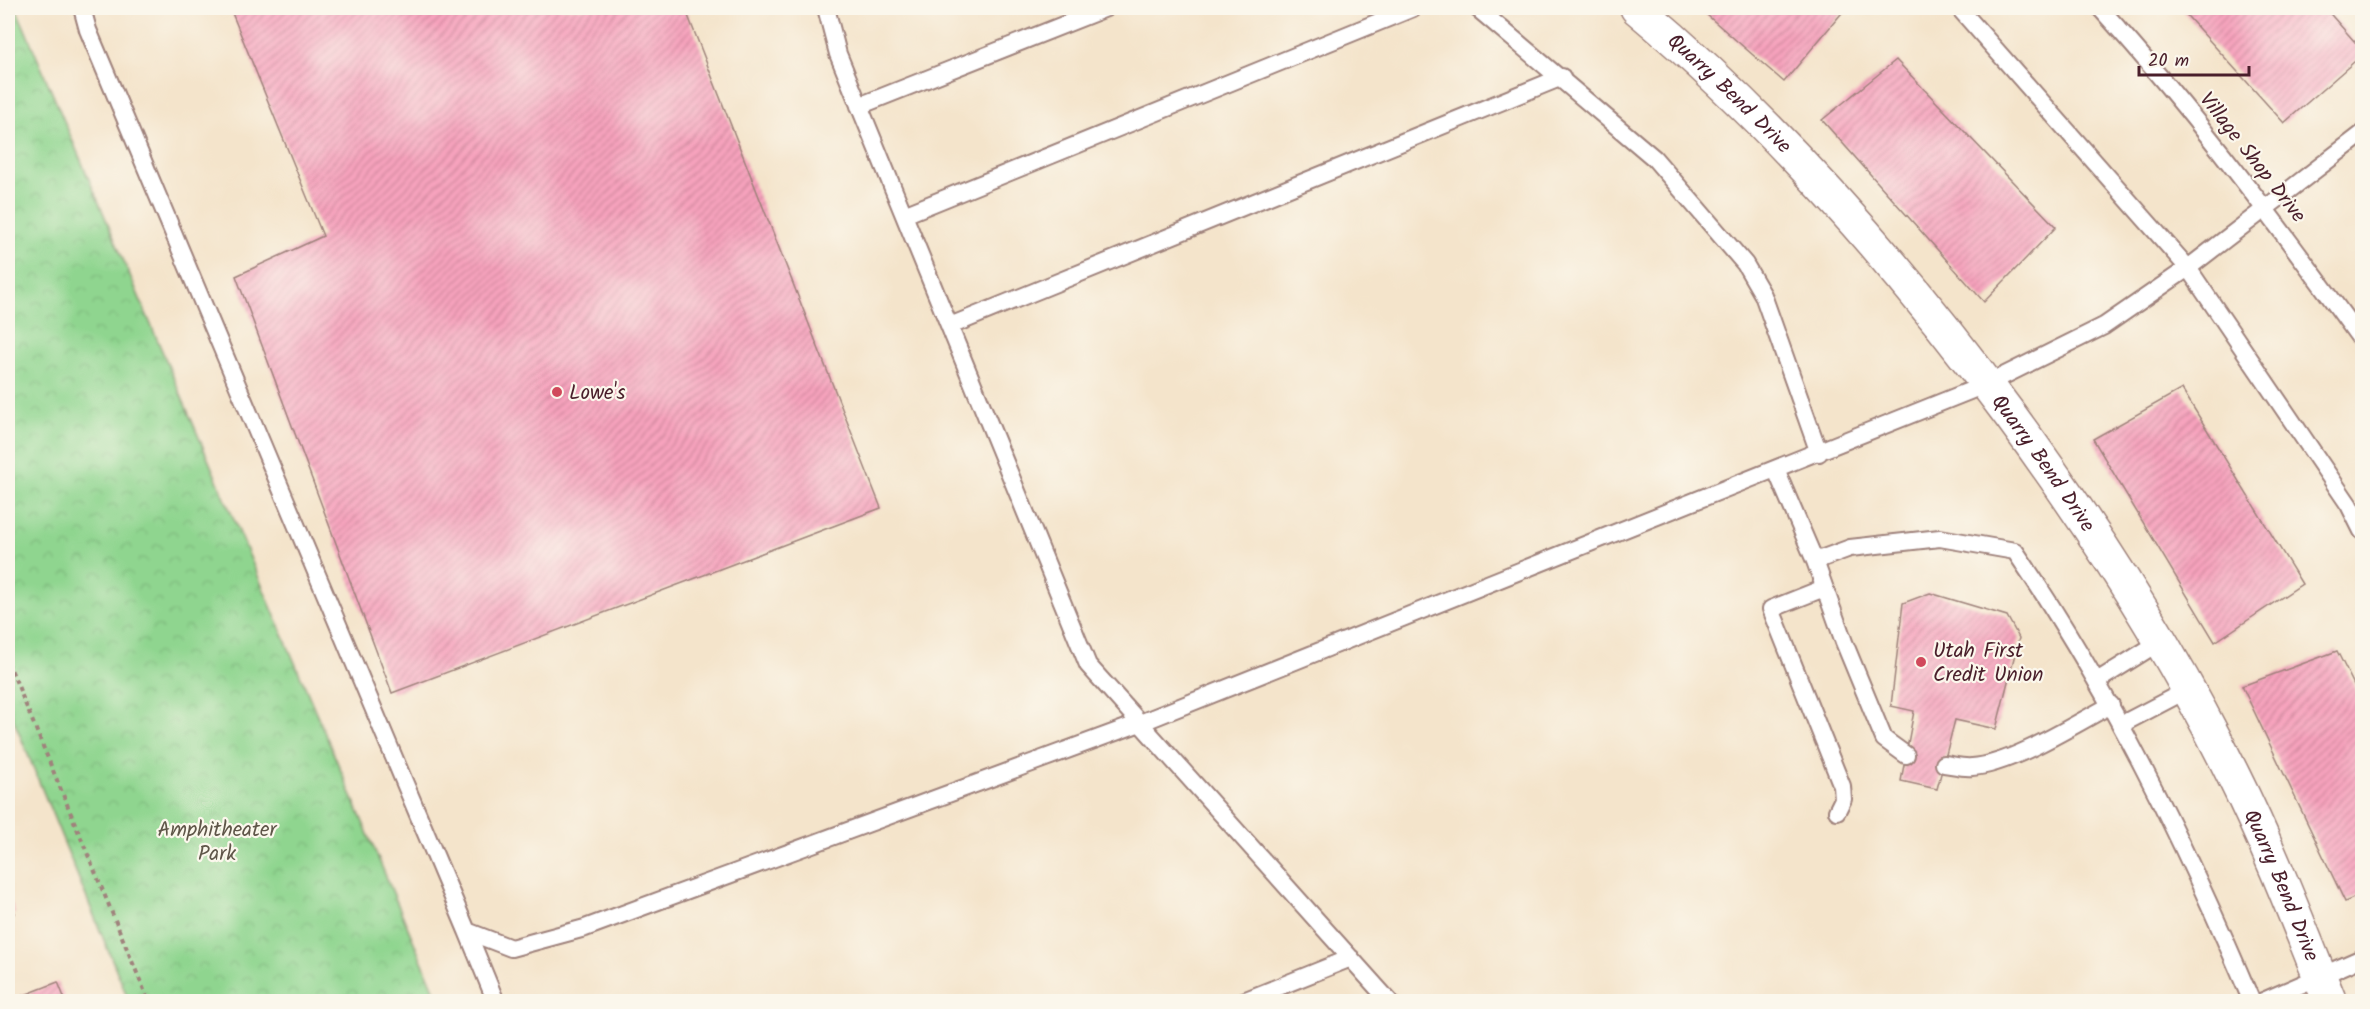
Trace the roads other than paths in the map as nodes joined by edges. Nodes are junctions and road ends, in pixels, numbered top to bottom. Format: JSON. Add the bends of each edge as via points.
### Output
{"nodes":[{"id":1,"x":82,"y":8,"type":"edge"},
{"id":2,"x":826,"y":8,"type":"edge"},
{"id":3,"x":1106,"y":8,"type":"edge"},
{"id":4,"x":1413,"y":8,"type":"edge"},
{"id":5,"x":1477,"y":8,"type":"edge"},
{"id":6,"x":1637,"y":8,"type":"edge"},
{"id":7,"x":1959,"y":8,"type":"edge"},
{"id":8,"x":2100,"y":8,"type":"edge"},
{"id":9,"x":1562,"y":78,"type":"junction"},
{"id":10,"x":859,"y":106,"type":"junction"},
{"id":11,"x":2362,"y":134,"type":"edge"},
{"id":12,"x":2266,"y":208,"type":"junction"},
{"id":13,"x":904,"y":215,"type":"junction"},
{"id":14,"x":2188,"y":268,"type":"junction"},
{"id":15,"x":950,"y":326,"type":"junction"},
{"id":16,"x":2362,"y":341,"type":"edge"},
{"id":17,"x":1987,"y":384,"type":"junction"},
{"id":18,"x":1819,"y":453,"type":"junction"},
{"id":19,"x":1776,"y":470,"type":"junction"},
{"id":20,"x":2362,"y":531,"type":"edge"},
{"id":21,"x":1815,"y":561,"type":"junction"},
{"id":22,"x":1824,"y":588,"type":"junction"},
{"id":23,"x":2161,"y":641,"type":"junction"},
{"id":24,"x":2097,"y":681,"type":"junction"},
{"id":25,"x":2187,"y":690,"type":"junction"},
{"id":26,"x":2111,"y":705,"type":"junction"},
{"id":27,"x":1140,"y":723,"type":"junction"},
{"id":28,"x":2122,"y":724,"type":"junction"},
{"id":29,"x":1906,"y":755,"type":"dead end"},
{"id":30,"x":1944,"y":764,"type":"dead end"},
{"id":31,"x":1837,"y":811,"type":"dead end"},
{"id":32,"x":467,"y":931,"type":"junction"},
{"id":33,"x":1351,"y":958,"type":"junction"},
{"id":34,"x":2362,"y":958,"type":"edge"},
{"id":35,"x":2325,"y":988,"type":"edge"},
{"id":36,"x":496,"y":1002,"type":"edge"},
{"id":37,"x":1241,"y":1002,"type":"edge"},
{"id":38,"x":1390,"y":1002,"type":"edge"},
{"id":39,"x":2252,"y":1002,"type":"edge"},
{"id":40,"x":2261,"y":1002,"type":"edge"}],
"edges":[{"from":1,"to":32,"type":"lane"},
{"from":2,"to":10,"type":"lane","via":[[832,38]]},
{"from":3,"to":10,"type":"lane"},
{"from":4,"to":13,"type":"lane"},
{"from":5,"to":9,"type":"lane"},
{"from":6,"to":17,"type":"street","name":"Quarry Bend Drive","via":[[1690,52],[1822,183]]},
{"from":7,"to":14,"type":"lane"},
{"from":8,"to":12,"type":"lane","name":"Village Shop Drive"},
{"from":9,"to":15,"type":"lane"},
{"from":9,"to":18,"type":"lane","via":[[1654,158],[1745,264],[1763,295]]},
{"from":10,"to":13,"type":"lane"},
{"from":11,"to":12,"type":"lane"},
{"from":12,"to":14,"type":"lane"},
{"from":12,"to":16,"type":"lane","name":"Village Shop Drive"},
{"from":13,"to":15,"type":"lane"},
{"from":14,"to":17,"type":"lane","via":[[2104,326]]},
{"from":14,"to":20,"type":"lane","via":[[2349,505]]},
{"from":15,"to":27,"type":"lane","via":[[1088,665]]},
{"from":17,"to":18,"type":"lane"},
{"from":17,"to":23,"type":"street","name":"Quarry Bend Drive","via":[[2104,546]]},
{"from":18,"to":19,"type":"lane"},
{"from":19,"to":21,"type":"lane"},
{"from":19,"to":27,"type":"lane"},
{"from":21,"to":22,"type":"lane"},
{"from":21,"to":24,"type":"lane","via":[[1850,548],[1940,538],[2015,551]]},
{"from":22,"to":29,"type":"lane","via":[[1884,739]]},
{"from":22,"to":31,"type":"lane","via":[[1770,609],[1842,786],[1843,799]]},
{"from":23,"to":24,"type":"lane"},
{"from":23,"to":25,"type":"street","name":"Quarry Bend Drive"},
{"from":24,"to":26,"type":"lane"},
{"from":25,"to":28,"type":"lane"},
{"from":25,"to":35,"type":"street","name":"Quarry Bend Drive","via":[[2273,860]]},
{"from":26,"to":28,"type":"lane"},
{"from":26,"to":30,"type":"lane","via":[[1999,760],[1972,767]]},
{"from":27,"to":32,"type":"lane","via":[[585,928],[511,948]]},
{"from":27,"to":33,"type":"lane"},
{"from":28,"to":39,"type":"lane","via":[[2212,908]]},
{"from":32,"to":36,"type":"lane"},
{"from":33,"to":37,"type":"lane"},
{"from":33,"to":38,"type":"lane"},
{"from":34,"to":35,"type":"lane"},
{"from":35,"to":40,"type":"lane"}]}
